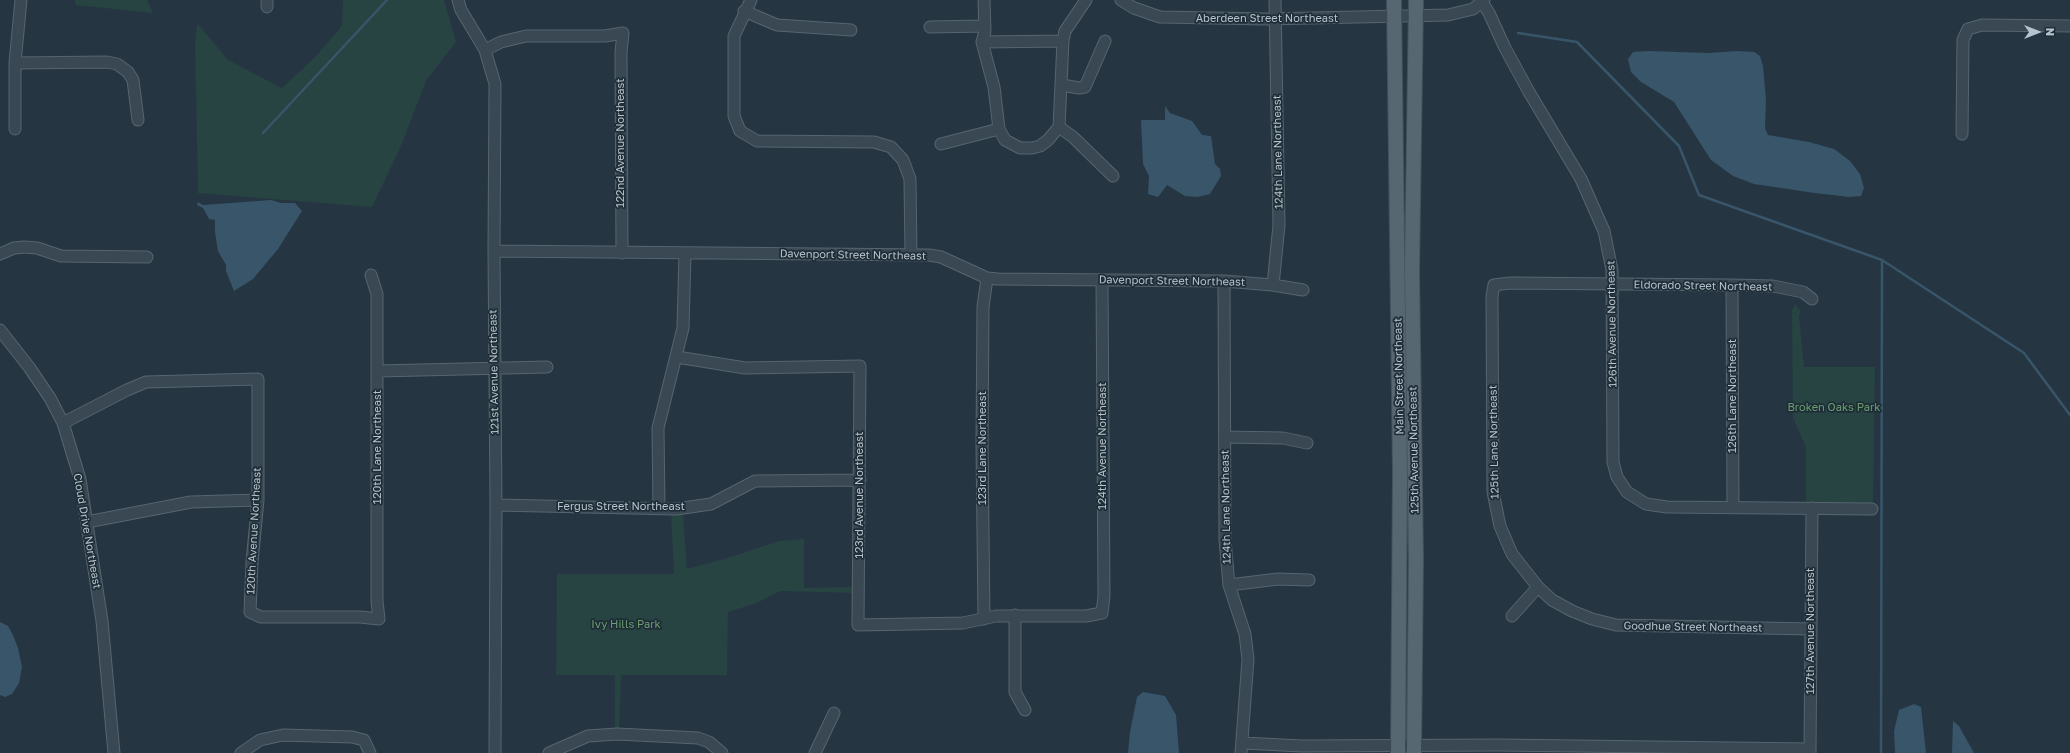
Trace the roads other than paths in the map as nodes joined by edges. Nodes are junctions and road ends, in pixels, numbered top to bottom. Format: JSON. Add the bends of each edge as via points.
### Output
{"nodes":[{"id":1,"x":21,"y":0,"type":"edge"},
{"id":2,"x":458,"y":0,"type":"edge"},
{"id":3,"x":750,"y":0,"type":"edge"},
{"id":4,"x":984,"y":0,"type":"edge"},
{"id":5,"x":1086,"y":0,"type":"edge"},
{"id":6,"x":1121,"y":0,"type":"edge"},
{"id":7,"x":1275,"y":0,"type":"edge"},
{"id":8,"x":1394,"y":0,"type":"edge"},
{"id":9,"x":1416,"y":0,"type":"edge"},
{"id":10,"x":1483,"y":1,"type":"edge"},
{"id":11,"x":744,"y":11,"type":"junction"},
{"id":12,"x":1417,"y":16,"type":"junction"},
{"id":13,"x":1394,"y":17,"type":"junction"},
{"id":14,"x":1275,"y":20,"type":"junction"},
{"id":15,"x":984,"y":26,"type":"junction"},
{"id":16,"x":2070,"y":26,"type":"edge"},
{"id":17,"x":930,"y":27,"type":"dead end"},
{"id":18,"x":851,"y":30,"type":"dead end"},
{"id":19,"x":1063,"y":41,"type":"junction"},
{"id":20,"x":1105,"y":41,"type":"dead end"},
{"id":21,"x":982,"y":42,"type":"junction"},
{"id":22,"x":485,"y":50,"type":"junction"},
{"id":23,"x":15,"y":63,"type":"junction"},
{"id":24,"x":1062,"y":85,"type":"junction"},
{"id":25,"x":138,"y":120,"type":"dead end"},
{"id":26,"x":1059,"y":127,"type":"junction"},
{"id":27,"x":15,"y":128,"type":"dead end"},
{"id":28,"x":999,"y":129,"type":"junction"},
{"id":29,"x":1962,"y":134,"type":"dead end"},
{"id":30,"x":941,"y":144,"type":"dead end"},
{"id":31,"x":1114,"y":176,"type":"dead end"},
{"id":32,"x":494,"y":251,"type":"junction"},
{"id":33,"x":622,"y":252,"type":"junction"},
{"id":34,"x":685,"y":253,"type":"junction"},
{"id":35,"x":0,"y":254,"type":"edge"},
{"id":36,"x":911,"y":255,"type":"junction"},
{"id":37,"x":147,"y":257,"type":"dead end"},
{"id":38,"x":371,"y":275,"type":"dead end"},
{"id":39,"x":987,"y":278,"type":"junction"},
{"id":40,"x":1102,"y":280,"type":"junction"},
{"id":41,"x":1224,"y":281,"type":"junction"},
{"id":42,"x":1612,"y":284,"type":"junction"},
{"id":43,"x":1272,"y":285,"type":"junction"},
{"id":44,"x":1494,"y":285,"type":"joint"},
{"id":45,"x":1732,"y":285,"type":"junction"},
{"id":46,"x":1303,"y":290,"type":"dead end"},
{"id":47,"x":1812,"y":299,"type":"dead end"},
{"id":48,"x":0,"y":330,"type":"edge"},
{"id":49,"x":678,"y":357,"type":"junction"},
{"id":50,"x":494,"y":367,"type":"junction"},
{"id":51,"x":547,"y":367,"type":"dead end"},
{"id":52,"x":378,"y":370,"type":"junction"},
{"id":53,"x":63,"y":423,"type":"junction"},
{"id":54,"x":1225,"y":437,"type":"junction"},
{"id":55,"x":1307,"y":443,"type":"dead end"},
{"id":56,"x":860,"y":480,"type":"junction"},
{"id":57,"x":258,"y":500,"type":"junction"},
{"id":58,"x":496,"y":505,"type":"junction"},
{"id":59,"x":1733,"y":508,"type":"junction"},
{"id":60,"x":1812,"y":508,"type":"junction"},
{"id":61,"x":659,"y":509,"type":"junction"},
{"id":62,"x":1872,"y":509,"type":"dead end"},
{"id":63,"x":87,"y":522,"type":"junction"},
{"id":64,"x":1309,"y":580,"type":"dead end"},
{"id":65,"x":1229,"y":585,"type":"junction"},
{"id":66,"x":1538,"y":587,"type":"junction"},
{"id":67,"x":246,"y":614,"type":"joint"},
{"id":68,"x":1015,"y":615,"type":"junction"},
{"id":69,"x":1512,"y":616,"type":"dead end"},
{"id":70,"x":984,"y":619,"type":"junction"},
{"id":71,"x":1810,"y":629,"type":"junction"},
{"id":72,"x":1025,"y":710,"type":"dead end"},
{"id":73,"x":834,"y":713,"type":"dead end"},
{"id":74,"x":1242,"y":748,"type":"edge"},
{"id":75,"x":1414,"y":749,"type":"edge"},
{"id":76,"x":1498,"y":749,"type":"edge"},
{"id":77,"x":1398,"y":750,"type":"edge"},
{"id":78,"x":720,"y":751,"type":"edge"},
{"id":79,"x":1810,"y":751,"type":"edge"},
{"id":80,"x":114,"y":753,"type":"edge"},
{"id":81,"x":241,"y":753,"type":"edge"},
{"id":82,"x":370,"y":753,"type":"edge"},
{"id":83,"x":494,"y":753,"type":"edge"},
{"id":84,"x":549,"y":753,"type":"edge"},
{"id":85,"x":815,"y":753,"type":"edge"}],
"edges":[{"from":1,"to":23,"type":"street"},
{"from":2,"to":22,"type":"street","name":"121st Avenue Northeast","via":[[461,10]]},
{"from":3,"to":11,"type":"street"},
{"from":4,"to":15,"type":"street"},
{"from":5,"to":19,"type":"street","via":[[1065,30]]},
{"from":6,"to":14,"type":"street","name":"Aberdeen Street Northeast","via":[[1134,8],[1160,17]]},
{"from":7,"to":14,"type":"street","name":"124th Lane Northeast"},
{"from":8,"to":13,"type":"main road","name":"Main Street Northeast"},
{"from":9,"to":12,"type":"main road"},
{"from":10,"to":12,"type":"street","name":"Aberdeen Street Northeast","via":[[1473,9],[1455,14]]},
{"from":10,"to":42,"type":"street","name":"126th Avenue Northeast","via":[[1504,48],[1591,198],[1610,250]]},
{"from":11,"to":18,"type":"street","via":[[777,25]]},
{"from":11,"to":36,"type":"street","via":[[737,28],[734,46],[734,116],[740,131],[757,141],[874,142],[898,153],[908,168],[910,179]]},
{"from":12,"to":13,"type":"street","name":"Aberdeen Street Northeast"},
{"from":12,"to":75,"type":"main road","name":"125th Avenue Northeast","via":[[1412,272],[1416,560]]},
{"from":13,"to":14,"type":"street","name":"Aberdeen Street Northeast"},
{"from":13,"to":77,"type":"main road","name":"Main Street Northeast","via":[[1400,474]]},
{"from":14,"to":43,"type":"street","name":"124th Lane Northeast","via":[[1279,225]]},
{"from":15,"to":17,"type":"street"},
{"from":15,"to":21,"type":"street"},
{"from":16,"to":29,"type":"street","via":[[1982,25],[1968,29],[1963,40]]},
{"from":19,"to":21,"type":"street"},
{"from":19,"to":24,"type":"street"},
{"from":20,"to":24,"type":"street","via":[[1084,87]]},
{"from":21,"to":28,"type":"street","via":[[994,87]]},
{"from":22,"to":32,"type":"street","name":"121st Avenue Northeast","via":[[496,84]]},
{"from":22,"to":33,"type":"street","name":"122nd Avenue Northeast","via":[[501,42],[526,36],[605,36],[623,33]]},
{"from":23,"to":25,"type":"street","via":[[117,64],[128,72],[133,80]]},
{"from":23,"to":27,"type":"street"},
{"from":24,"to":26,"type":"street"},
{"from":26,"to":28,"type":"street","via":[[1048,140],[1032,148],[1020,148],[1006,140]]},
{"from":26,"to":31,"type":"street","via":[[1069,133]]},
{"from":28,"to":30,"type":"street"},
{"from":32,"to":33,"type":"street","name":"Davenport Street Northeast"},
{"from":32,"to":50,"type":"street","name":"121st Avenue Northeast"},
{"from":33,"to":34,"type":"street","name":"Davenport Street Northeast"},
{"from":34,"to":36,"type":"street","name":"Davenport Street Northeast"},
{"from":34,"to":49,"type":"street","via":[[683,328]]},
{"from":35,"to":37,"type":"street","via":[[24,247],[61,256]]},
{"from":36,"to":39,"type":"street","name":"Davenport Street Northeast","via":[[941,257]]},
{"from":38,"to":52,"type":"street","name":"120th Lane Northeast","via":[[377,294]]},
{"from":39,"to":40,"type":"street","name":"Davenport Street Northeast"},
{"from":39,"to":70,"type":"street","name":"123rd Lane Northeast","via":[[983,307]]},
{"from":40,"to":41,"type":"street","name":"Davenport Street Northeast"},
{"from":40,"to":68,"type":"street","name":"124th Avenue Northeast","via":[[1102,613],[1086,616]]},
{"from":41,"to":43,"type":"street","name":"Davenport Street Northeast"},
{"from":41,"to":54,"type":"street","name":"124th Lane Northeast"},
{"from":42,"to":44,"type":"street","name":"Eldorado Street Northeast"},
{"from":42,"to":45,"type":"street","name":"Eldorado Street Northeast"},
{"from":42,"to":59,"type":"street","name":"126th Avenue Northeast","via":[[1613,462],[1617,477],[1627,492],[1646,504],[1667,507]]},
{"from":43,"to":46,"type":"street","name":"Davenport Street Northeast"},
{"from":44,"to":66,"type":"street","name":"125th Lane Northeast","via":[[1493,492],[1500,526],[1512,554]]},
{"from":45,"to":47,"type":"street","name":"Eldorado Street Northeast","via":[[1773,286],[1803,292]]},
{"from":45,"to":59,"type":"street","name":"126th Lane Northeast"},
{"from":48,"to":53,"type":"street","name":"Cloud Drive Northeast","via":[[29,367]]},
{"from":49,"to":56,"type":"street","name":"123rd Avenue Northeast","via":[[745,368],[860,366]]},
{"from":49,"to":61,"type":"street","via":[[658,428]]},
{"from":50,"to":51,"type":"street"},
{"from":50,"to":52,"type":"street"},
{"from":50,"to":58,"type":"street","name":"121st Avenue Northeast"},
{"from":52,"to":67,"type":"street","name":"120th Lane Northeast","via":[[379,619],[261,617]]},
{"from":53,"to":57,"type":"street","name":"120th Avenue Northeast","via":[[146,382],[258,379]]},
{"from":53,"to":63,"type":"street","name":"Cloud Drive Northeast","via":[[80,480]]},
{"from":54,"to":55,"type":"street","via":[[1283,438]]},
{"from":54,"to":65,"type":"street","name":"124th Lane Northeast","via":[[1225,540]]},
{"from":56,"to":61,"type":"street","name":"Fergus Street Northeast","via":[[755,481],[711,504]]},
{"from":56,"to":70,"type":"street","name":"123rd Avenue Northeast","via":[[858,625],[962,624]]},
{"from":57,"to":63,"type":"street","via":[[191,502]]},
{"from":57,"to":67,"type":"street","name":"120th Avenue Northeast"},
{"from":58,"to":61,"type":"street","name":"Fergus Street Northeast"},
{"from":58,"to":83,"type":"street","name":"121st Avenue Northeast"},
{"from":59,"to":60,"type":"street"},
{"from":60,"to":62,"type":"street"},
{"from":60,"to":71,"type":"street","name":"127th Avenue Northeast"},
{"from":63,"to":80,"type":"street","name":"Cloud Drive Northeast","via":[[102,621]]},
{"from":64,"to":65,"type":"street","via":[[1278,579]]},
{"from":65,"to":74,"type":"street","name":"124th Lane Northeast","via":[[1244,634],[1248,659]]},
{"from":66,"to":69,"type":"street"},
{"from":66,"to":71,"type":"street","name":"Goodhue Street Northeast","via":[[1552,600],[1572,611],[1616,625]]},
{"from":68,"to":70,"type":"street"},
{"from":68,"to":72,"type":"street","via":[[1015,692]]},
{"from":71,"to":79,"type":"street","name":"127th Avenue Northeast"},
{"from":73,"to":85,"type":"street"},
{"from":74,"to":77,"type":"street","via":[[1302,746]]},
{"from":75,"to":76,"type":"street"},
{"from":75,"to":77,"type":"street"},
{"from":76,"to":79,"type":"street"},
{"from":78,"to":84,"type":"street","via":[[709,742],[689,737],[617,734],[588,736]]},
{"from":81,"to":82,"type":"street","via":[[260,740],[283,735],[352,737],[365,741]]}]}
